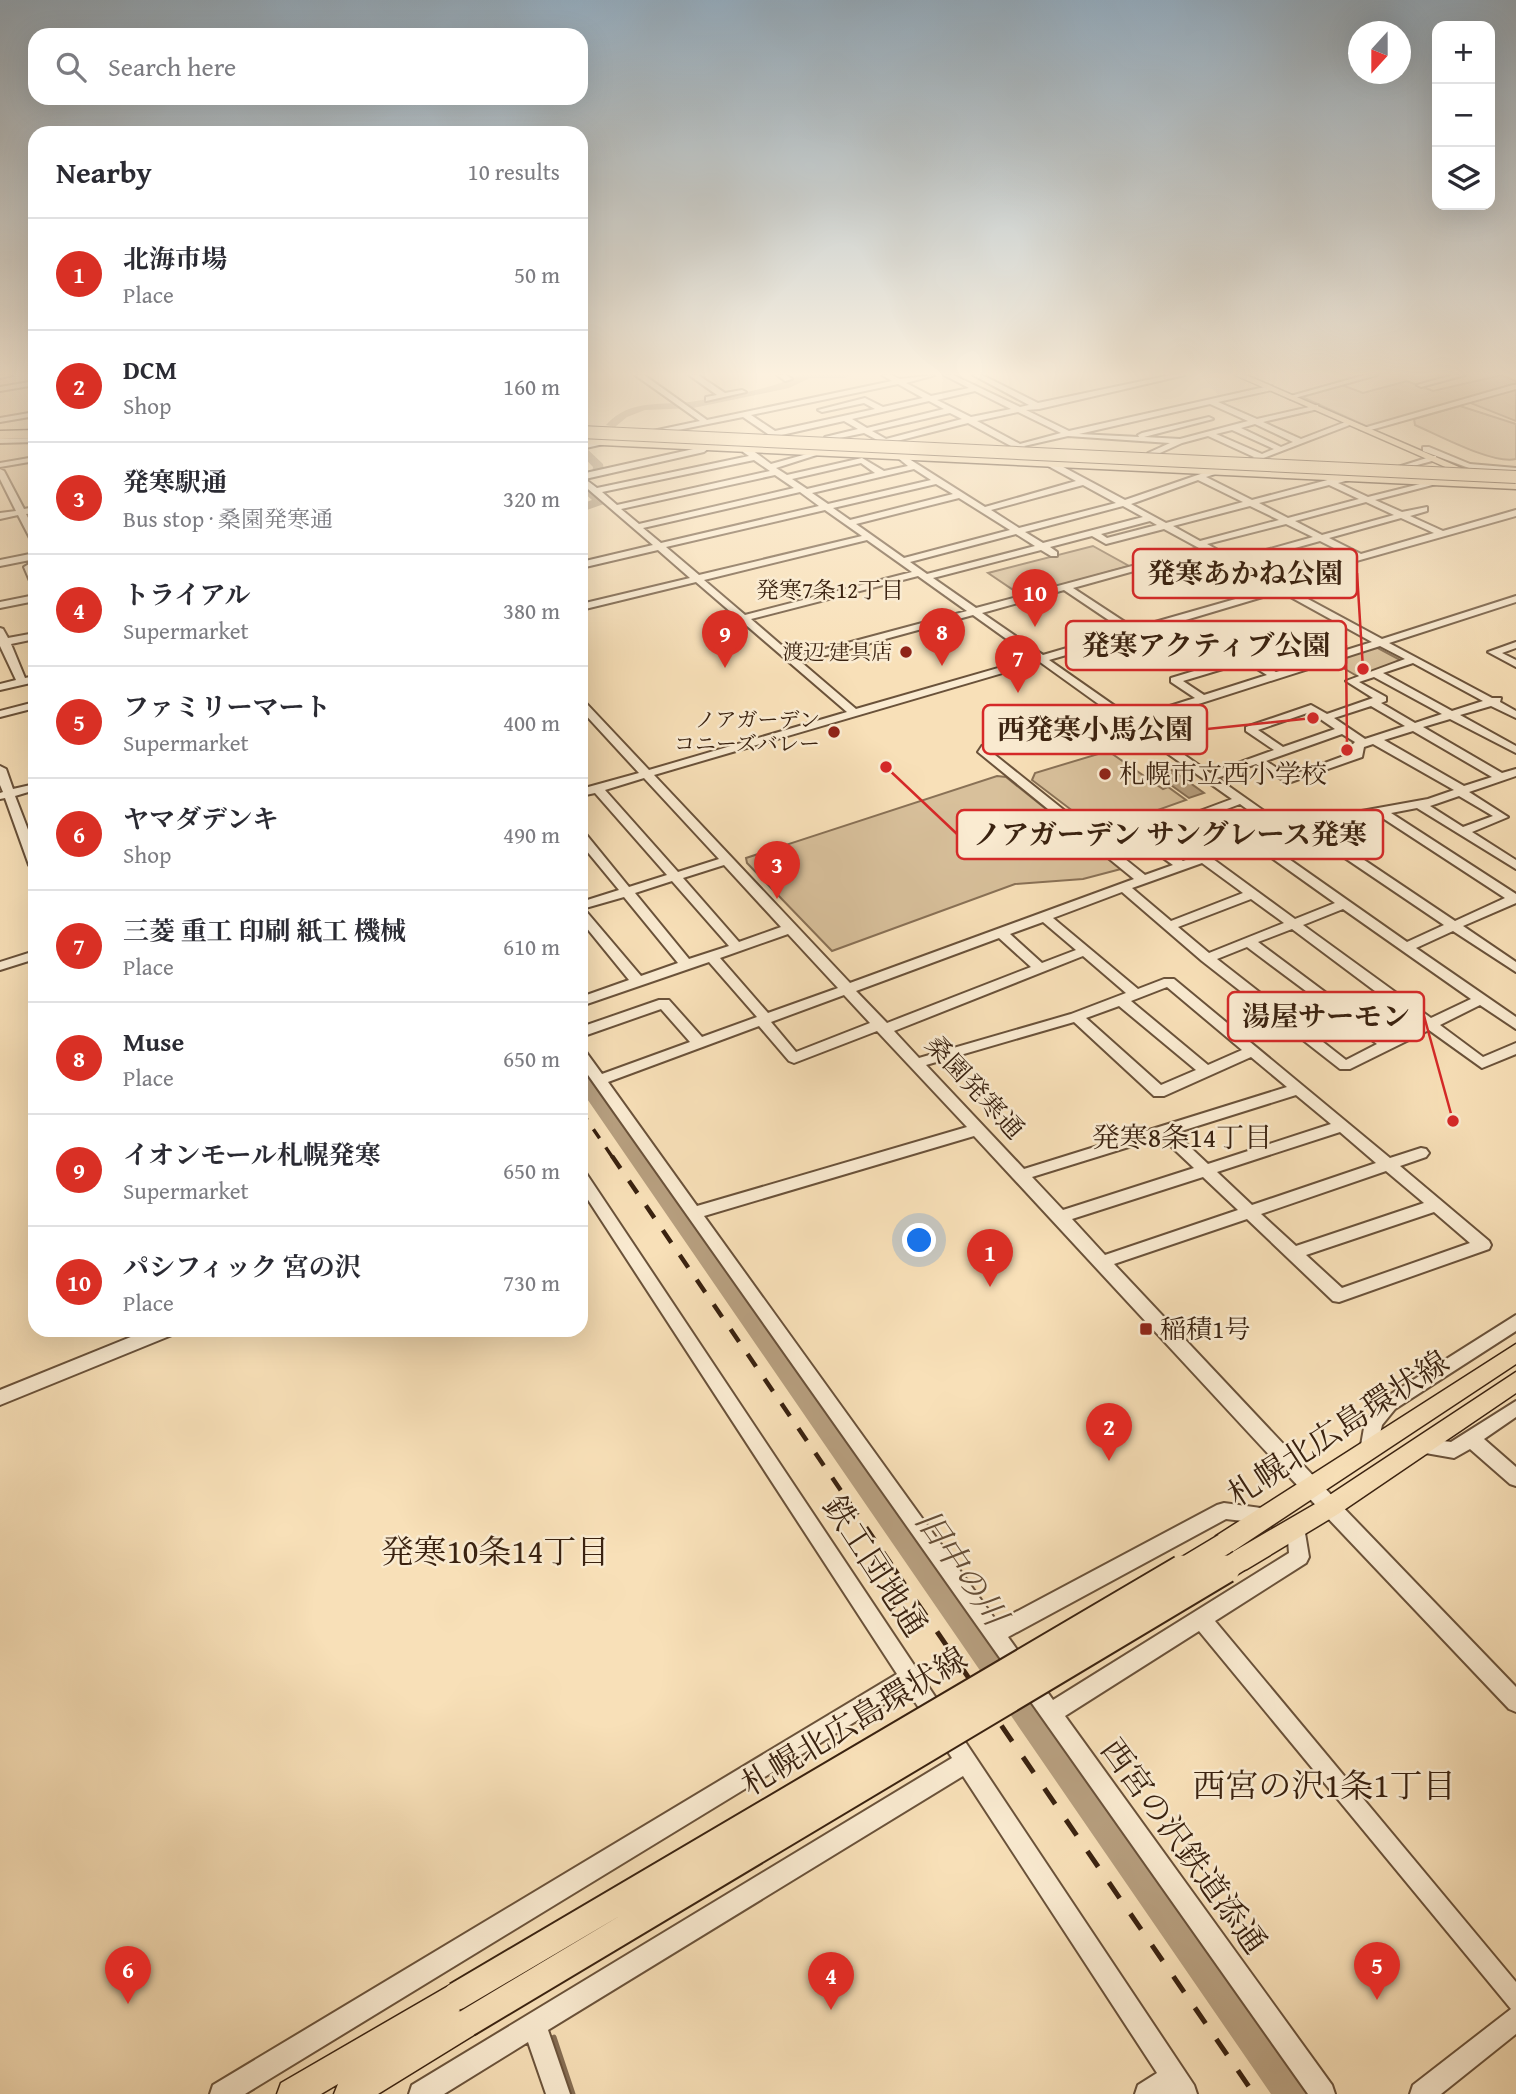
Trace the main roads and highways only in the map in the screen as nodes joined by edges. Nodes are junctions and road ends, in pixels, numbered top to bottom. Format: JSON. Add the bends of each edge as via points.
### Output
{"nodes":[{"id":1,"x":1269,"y":473,"type":"edge"},
{"id":2,"x":1423,"y":473,"type":"edge"},
{"id":3,"x":1467,"y":473,"type":"edge"},
{"id":4,"x":1478,"y":473,"type":"edge"},
{"id":5,"x":1516,"y":477,"type":"edge"},
{"id":6,"x":1492,"y":484,"type":"junction"},
{"id":7,"x":1516,"y":494,"type":"edge"},
{"id":8,"x":1516,"y":1353,"type":"edge"},
{"id":9,"x":1516,"y":1381,"type":"edge"},
{"id":10,"x":1231,"y":1553,"type":"junction"},
{"id":11,"x":462,"y":2009,"type":"junction"},
{"id":12,"x":292,"y":2094,"type":"edge"},
{"id":13,"x":349,"y":2094,"type":"edge"}],
"edges":[{"from":1,"to":6,"type":"highway"},
{"from":2,"to":5,"type":"highway","bridge":true},
{"from":3,"to":6,"type":"highway"},
{"from":4,"to":5,"type":"highway"},
{"from":5,"to":6,"type":"highway"},
{"from":6,"to":7,"type":"highway"},
{"from":8,"to":10,"type":"main road","name":"札幌北広島環状線","via":[[1269,1516]]},
{"from":9,"to":10,"type":"main road","name":"札幌北広島環状線","via":[[1330,1507],[1296,1527]]},
{"from":10,"to":11,"type":"main road","name":"札幌北広島環状線","bridge":true},
{"from":11,"to":12,"type":"main road","name":"札幌北広島環状線"},
{"from":11,"to":13,"type":"main road","name":"札幌北広島環状線"}]}
